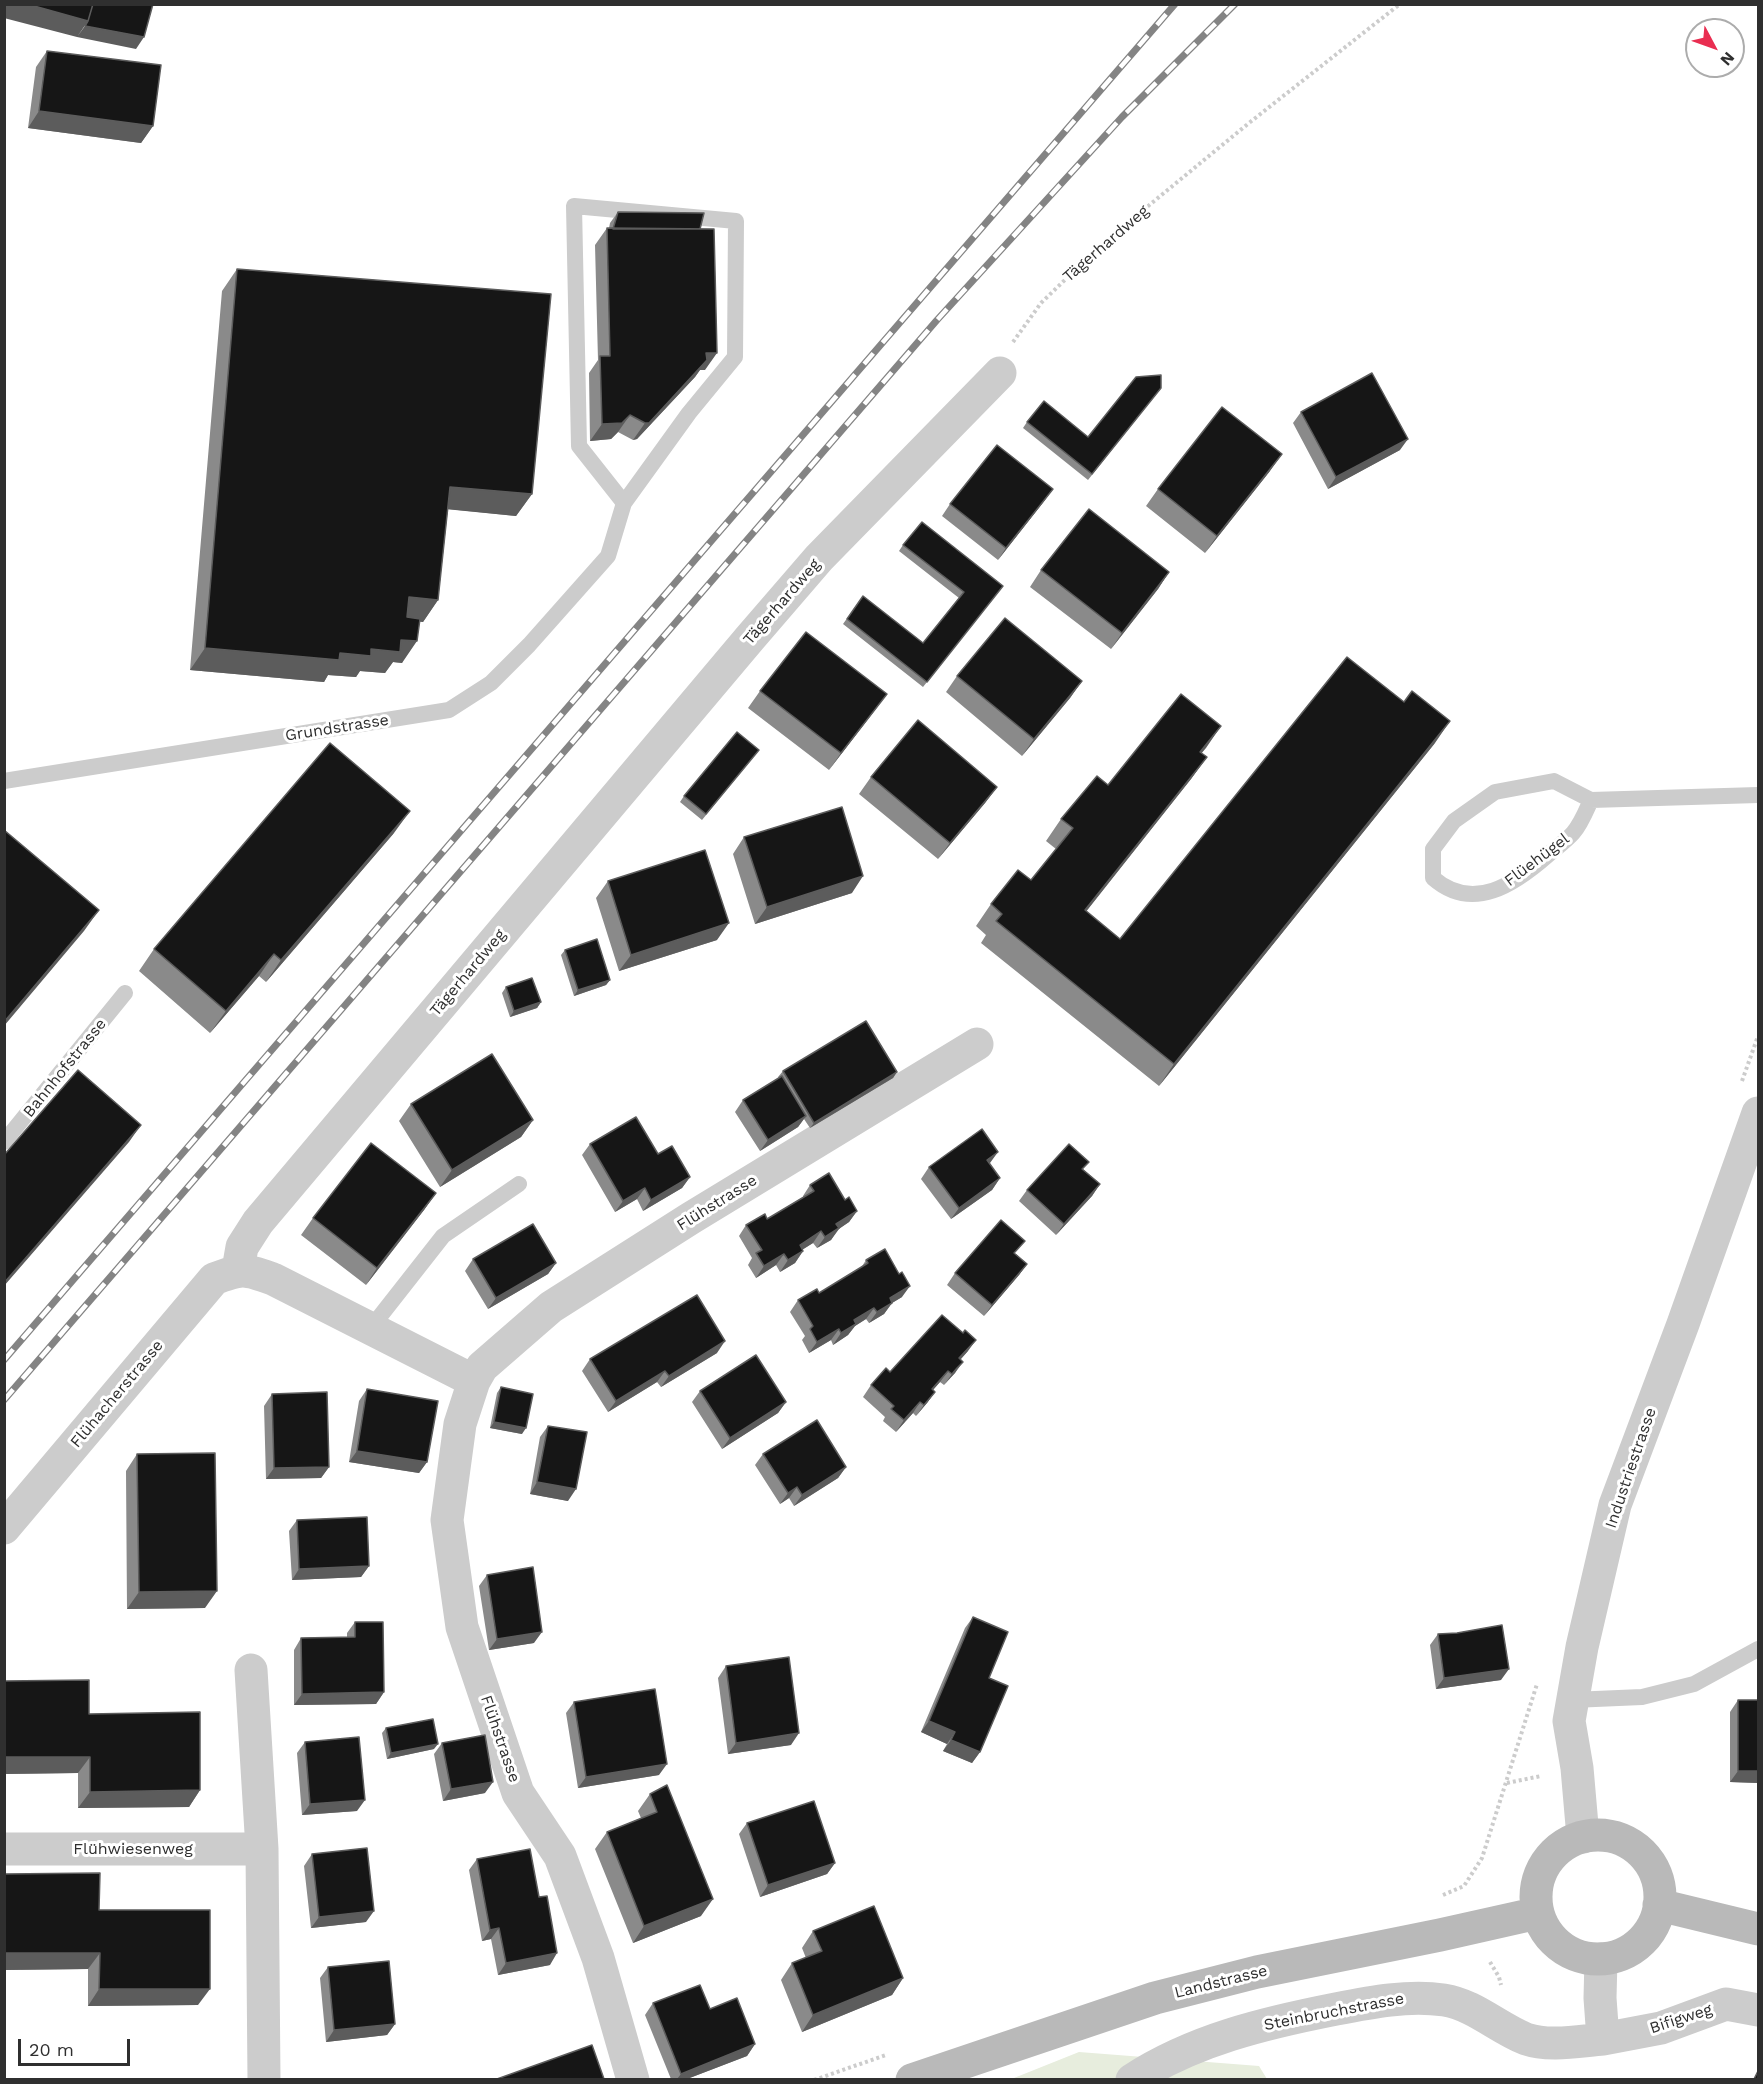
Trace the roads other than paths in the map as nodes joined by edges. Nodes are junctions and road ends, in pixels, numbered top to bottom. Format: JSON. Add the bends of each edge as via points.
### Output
{"nodes":[{"id":1,"x":1000,"y":373,"type":"road end"},
{"id":2,"x":624,"y":503,"type":"junction"},
{"id":3,"x":4,"y":780,"type":"edge"},
{"id":4,"x":1758,"y":795,"type":"edge"},
{"id":5,"x":1592,"y":800,"type":"junction"},
{"id":6,"x":125,"y":993,"type":"dead end"},
{"id":7,"x":977,"y":1044,"type":"dead end"},
{"id":8,"x":1758,"y":1113,"type":"edge"},
{"id":9,"x":4,"y":1142,"type":"edge"},
{"id":10,"x":519,"y":1184,"type":"dead end"},
{"id":11,"x":238,"y":1270,"type":"junction"},
{"id":12,"x":370,"y":1329,"type":"junction"},
{"id":13,"x":474,"y":1382,"type":"junction"},
{"id":14,"x":4,"y":1528,"type":"edge"},
{"id":15,"x":1758,"y":1649,"type":"edge"},
{"id":16,"x":251,"y":1670,"type":"dead end"},
{"id":17,"x":1572,"y":1700,"type":"junction"},
{"id":18,"x":1583,"y":1837,"type":"junction"},
{"id":19,"x":4,"y":1849,"type":"edge"},
{"id":20,"x":262,"y":1849,"type":"junction"},
{"id":21,"x":1659,"y":1905,"type":"junction"},
{"id":22,"x":1538,"y":1913,"type":"junction"},
{"id":23,"x":1758,"y":1929,"type":"edge"},
{"id":24,"x":1601,"y":1959,"type":"junction"},
{"id":25,"x":1758,"y":2010,"type":"edge"},
{"id":26,"x":1603,"y":2039,"type":"junction"},
{"id":27,"x":264,"y":2079,"type":"edge"},
{"id":28,"x":633,"y":2079,"type":"edge"},
{"id":29,"x":912,"y":2079,"type":"edge"},
{"id":30,"x":1132,"y":2079,"type":"edge"}],
"edges":[{"from":1,"to":11,"type":"street","name":"Tägerhardweg","via":[[819,558],[750,638],[258,1222],[242,1247]]},
{"from":2,"to":2,"type":"lane","via":[[735,357],[736,221],[574,206],[579,446]]},
{"from":2,"to":3,"type":"lane","name":"Grundstrasse","via":[[608,556],[491,683],[449,710]]},
{"from":4,"to":5,"type":"lane","name":"Flüehügel"},
{"from":5,"to":5,"type":"lane","name":"Flüehügel","via":[[1554,781],[1495,792],[1454,821],[1433,849],[1433,878],[1462,894],[1481,894],[1507,886],[1574,832]]},
{"from":6,"to":9,"type":"lane","name":"Bahnhofstrasse"},
{"from":7,"to":13,"type":"street","name":"Flühstrasse","via":[[551,1307],[482,1367]]},
{"from":8,"to":17,"type":"street","name":"Industriestrasse","via":[[1615,1505]]},
{"from":10,"to":12,"type":"lane","via":[[443,1236]]},
{"from":11,"to":12,"type":"street","via":[[273,1280]]},
{"from":11,"to":14,"type":"street","name":"Flühacherstrasse","via":[[214,1280]]},
{"from":12,"to":13,"type":"street"},
{"from":13,"to":28,"type":"street","name":"Flühstrasse","via":[[460,1424],[447,1520],[462,1627],[518,1793],[560,1856],[598,1958]]},
{"from":15,"to":17,"type":"lane","via":[[1694,1684],[1642,1697]]},
{"from":16,"to":20,"type":"street"},
{"from":17,"to":18,"type":"street","name":"Industriestrasse","via":[[1569,1721]]},
{"from":18,"to":21,"type":"main road","via":[[1603,1835],[1623,1840],[1639,1851],[1652,1866],[1659,1885]]},
{"from":18,"to":22,"type":"main road","via":[[1568,1843],[1545,1866],[1537,1889]]},
{"from":19,"to":20,"type":"street","name":"Flühwiesenweg"},
{"from":20,"to":27,"type":"street"},
{"from":21,"to":23,"type":"main road"},
{"from":21,"to":24,"type":"main road","via":[[1646,1936],[1618,1956]]},
{"from":22,"to":24,"type":"main road","via":[[1555,1942],[1584,1958]]},
{"from":22,"to":29,"type":"main road","name":"Landstrasse","via":[[1257,1972],[1155,1998]]},
{"from":24,"to":26,"type":"street"},
{"from":25,"to":26,"type":"street","name":"Bifigweg","via":[[1726,2004],[1661,2028]]},
{"from":26,"to":30,"type":"street","name":"Steinbruchstrasse","via":[[1527,2039],[1447,2000],[1377,2001],[1276,2021],[1208,2042],[1159,2062]]}]}
